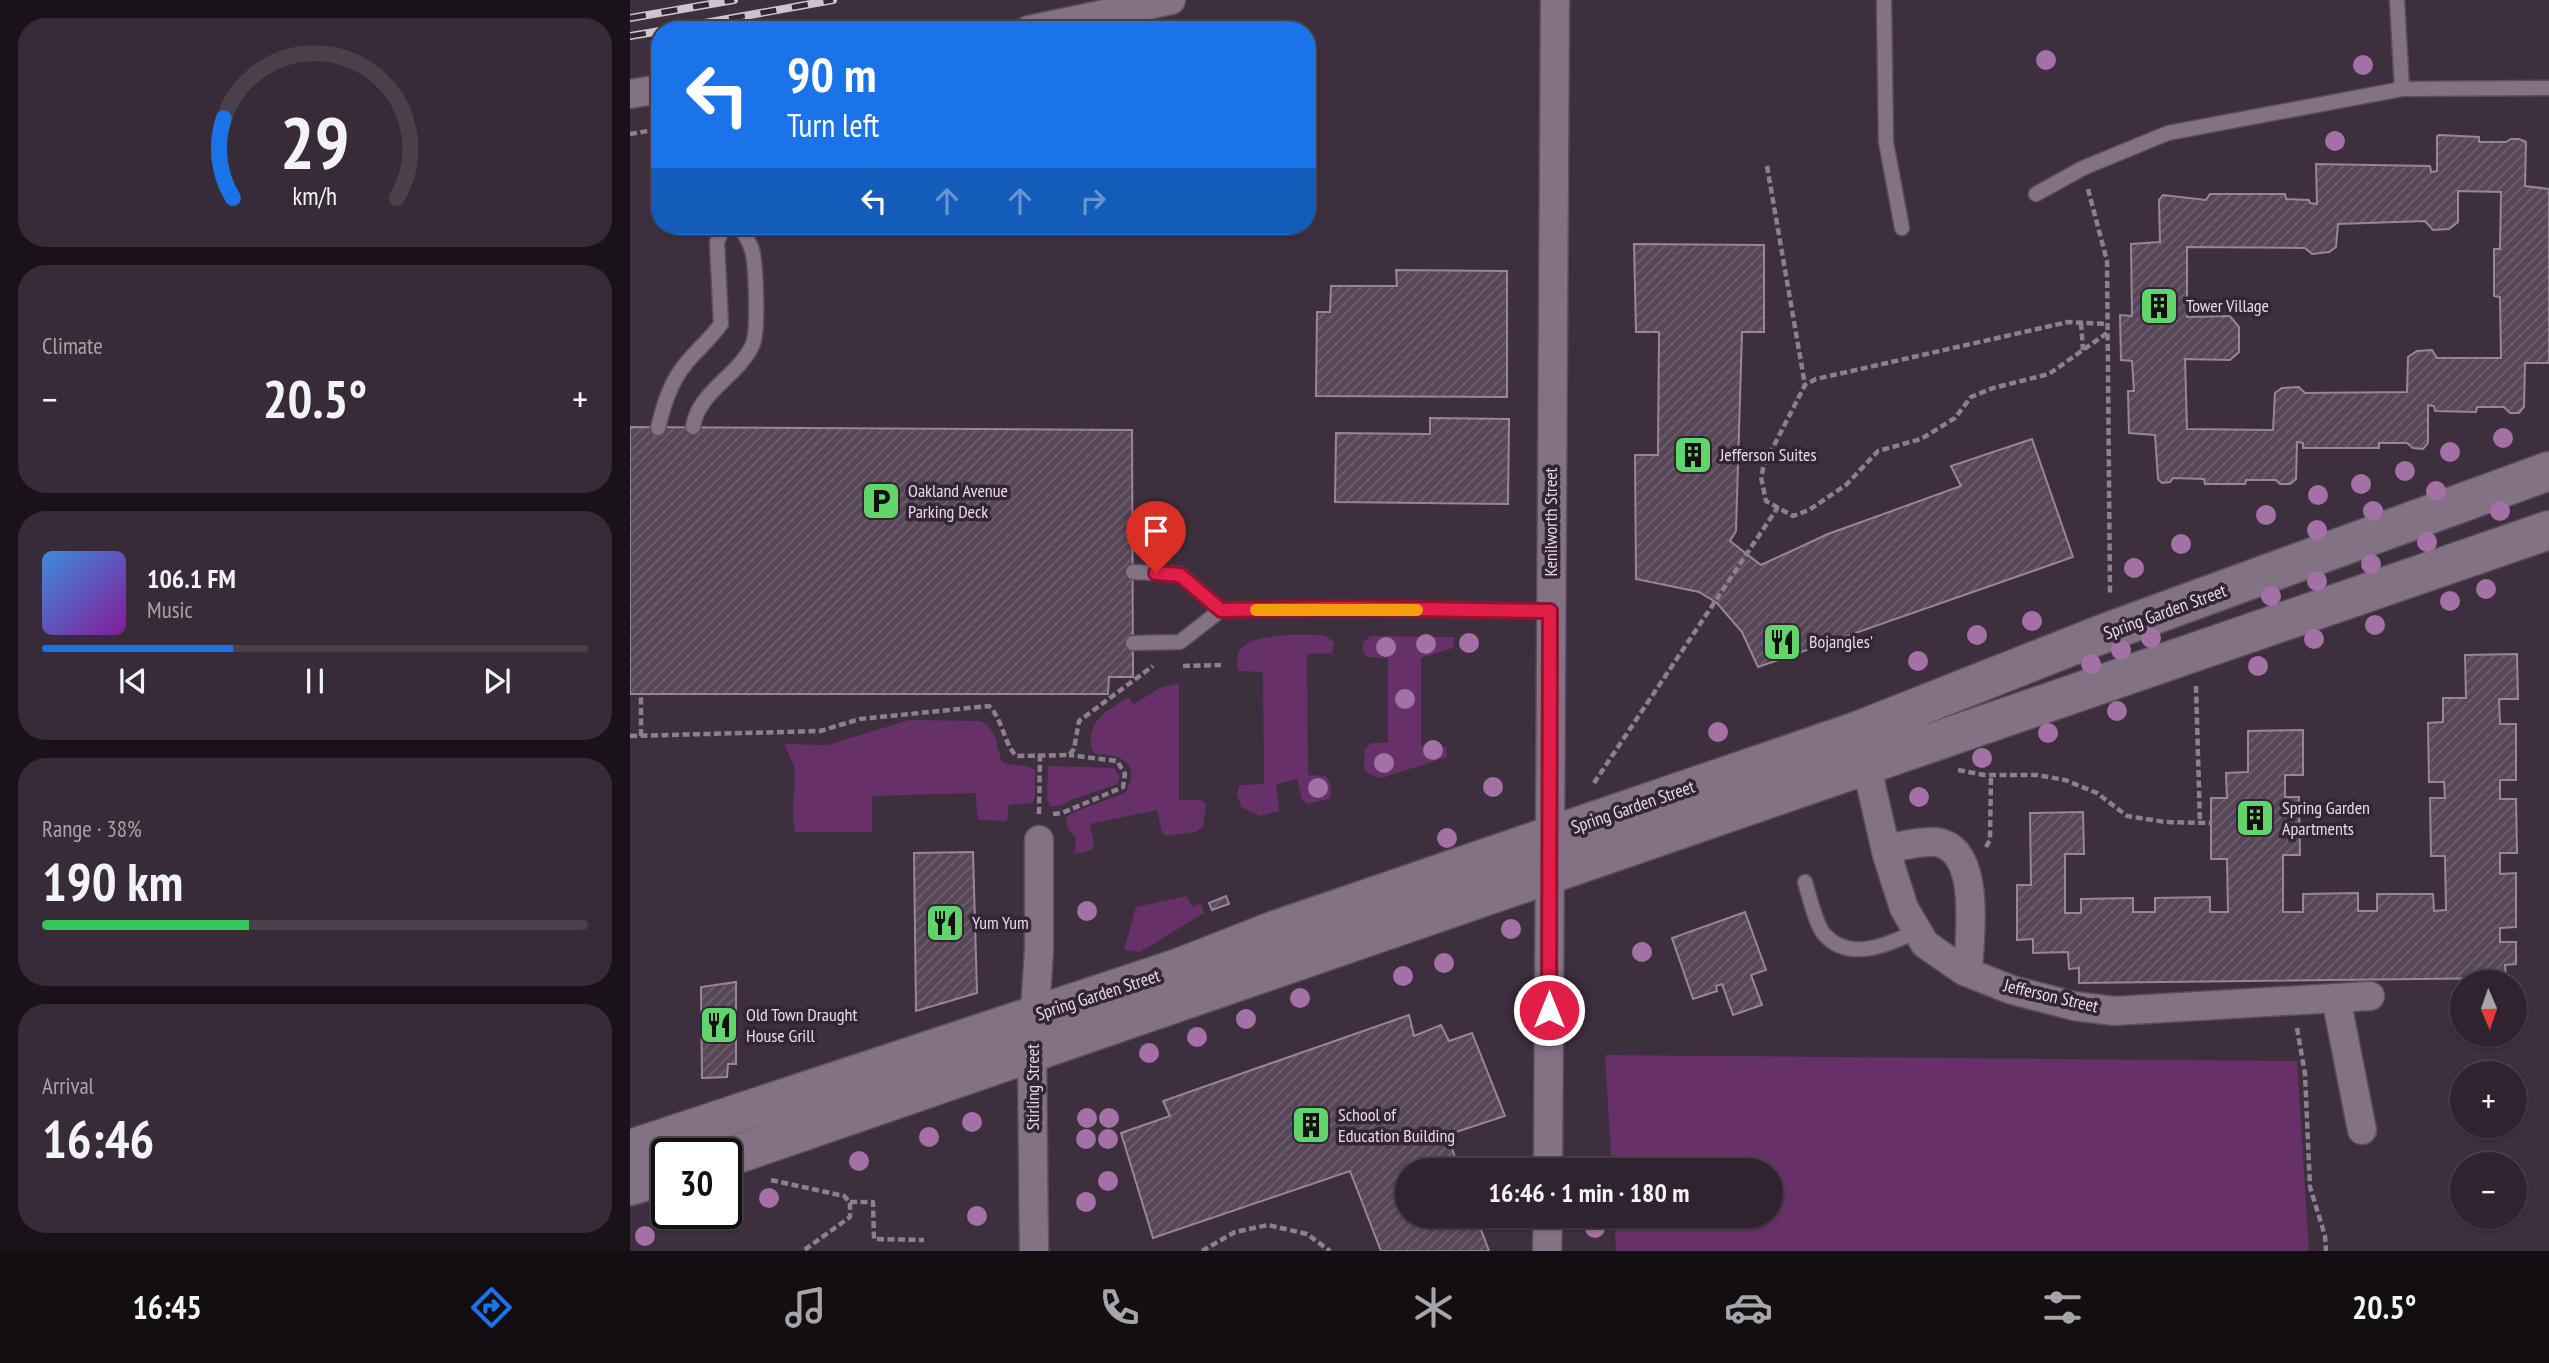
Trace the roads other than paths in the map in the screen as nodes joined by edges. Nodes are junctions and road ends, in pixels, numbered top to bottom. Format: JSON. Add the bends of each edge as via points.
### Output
{"nodes":[{"id":1,"x":1171,"y":0,"type":"edge"},
{"id":2,"x":1555,"y":0,"type":"edge"},
{"id":3,"x":1884,"y":0,"type":"edge"},
{"id":4,"x":2397,"y":0,"type":"edge"},
{"id":5,"x":1072,"y":21,"type":"edge"},
{"id":6,"x":2549,"y":88,"type":"edge"},
{"id":7,"x":2402,"y":89,"type":"junction"},
{"id":8,"x":651,"y":90,"type":"edge"},
{"id":9,"x":630,"y":94,"type":"edge"},
{"id":10,"x":2036,"y":194,"type":"dead end"},
{"id":11,"x":1902,"y":228,"type":"dead end"},
{"id":12,"x":720,"y":235,"type":"edge"},
{"id":13,"x":744,"y":235,"type":"edge"},
{"id":14,"x":694,"y":427,"type":"dead end"},
{"id":15,"x":658,"y":428,"type":"dead end"},
{"id":16,"x":2549,"y":471,"type":"edge"},
{"id":17,"x":2549,"y":530,"type":"edge"},
{"id":18,"x":1133,"y":572,"type":"dead end"},
{"id":19,"x":1221,"y":610,"type":"junction"},
{"id":20,"x":1550,"y":611,"type":"junction"},
{"id":21,"x":1133,"y":643,"type":"dead end"},
{"id":22,"x":1862,"y":748,"type":"junction"},
{"id":23,"x":1549,"y":836,"type":"junction"},
{"id":24,"x":1039,"y":840,"type":"dead end"},
{"id":25,"x":1886,"y":849,"type":"junction"},
{"id":26,"x":1549,"y":874,"type":"junction"},
{"id":27,"x":1805,"y":882,"type":"dead end"},
{"id":28,"x":1917,"y":931,"type":"junction"},
{"id":29,"x":1968,"y":972,"type":"junction"},
{"id":30,"x":2370,"y":996,"type":"dead end"},
{"id":31,"x":2336,"y":998,"type":"junction"},
{"id":32,"x":1034,"y":1017,"type":"junction"},
{"id":33,"x":1031,"y":1056,"type":"junction"},
{"id":34,"x":2362,"y":1130,"type":"dead end"},
{"id":35,"x":630,"y":1149,"type":"edge"},
{"id":36,"x":742,"y":1153,"type":"edge"},
{"id":37,"x":1548,"y":1158,"type":"edge"},
{"id":38,"x":651,"y":1180,"type":"edge"},
{"id":39,"x":630,"y":1186,"type":"edge"},
{"id":40,"x":1548,"y":1228,"type":"edge"},
{"id":41,"x":1034,"y":1251,"type":"edge"},
{"id":42,"x":1547,"y":1251,"type":"edge"}],
"edges":[{"from":1,"to":5,"type":"street"},
{"from":2,"to":20,"type":"street","name":"Kenilworth Street"},
{"from":3,"to":11,"type":"lane","via":[[1886,142]]},
{"from":4,"to":7,"type":"lane"},
{"from":6,"to":7,"type":"lane"},
{"from":7,"to":10,"type":"lane","via":[[2168,133],[2083,168]]},
{"from":8,"to":9,"type":"street"},
{"from":12,"to":15,"type":"lane","via":[[721,324],[673,381]]},
{"from":13,"to":14,"type":"lane","via":[[752,251],[756,333],[752,347],[704,402]]},
{"from":16,"to":22,"type":"main road","name":"Spring Garden Street","via":[[2110,631]]},
{"from":17,"to":22,"type":"main road","name":"Spring Garden Street","via":[[1926,745]]},
{"from":18,"to":19,"type":"lane","via":[[1180,575]]},
{"from":19,"to":20,"type":"lane"},
{"from":19,"to":21,"type":"lane","via":[[1180,642]]},
{"from":20,"to":23,"type":"street","name":"Kenilworth Street"},
{"from":22,"to":23,"type":"main road","name":"Spring Garden Street"},
{"from":22,"to":25,"type":"street","name":"Jefferson Street"},
{"from":22,"to":26,"type":"main road","name":"Spring Garden Street"},
{"from":23,"to":26,"type":"street","name":"Kenilworth Street"},
{"from":23,"to":32,"type":"main road","name":"Spring Garden Street"},
{"from":24,"to":32,"type":"street","name":"Stirling Street"},
{"from":25,"to":28,"type":"street","name":"Jefferson Street","via":[[1904,908]]},
{"from":25,"to":29,"type":"street","via":[[1937,842],[1961,857],[1969,878]]},
{"from":26,"to":33,"type":"main road","name":"Spring Garden Street"},
{"from":26,"to":37,"type":"street","name":"Kenilworth Street"},
{"from":27,"to":28,"type":"lane","via":[[1823,933],[1838,944],[1861,949],[1885,946]]},
{"from":28,"to":29,"type":"street","name":"Jefferson Street","via":[[1925,944]]},
{"from":29,"to":31,"type":"street","name":"Jefferson Street","via":[[2025,993],[2114,1011]]},
{"from":30,"to":31,"type":"street","name":"Jefferson Street"},
{"from":31,"to":34,"type":"street"},
{"from":32,"to":33,"type":"street","name":"Stirling Street"},
{"from":32,"to":35,"type":"main road","name":"Spring Garden Street"},
{"from":33,"to":36,"type":"main road","name":"Spring Garden Street"},
{"from":33,"to":41,"type":"street","name":"Stirling Street"},
{"from":38,"to":39,"type":"main road"},
{"from":40,"to":42,"type":"street"}]}
